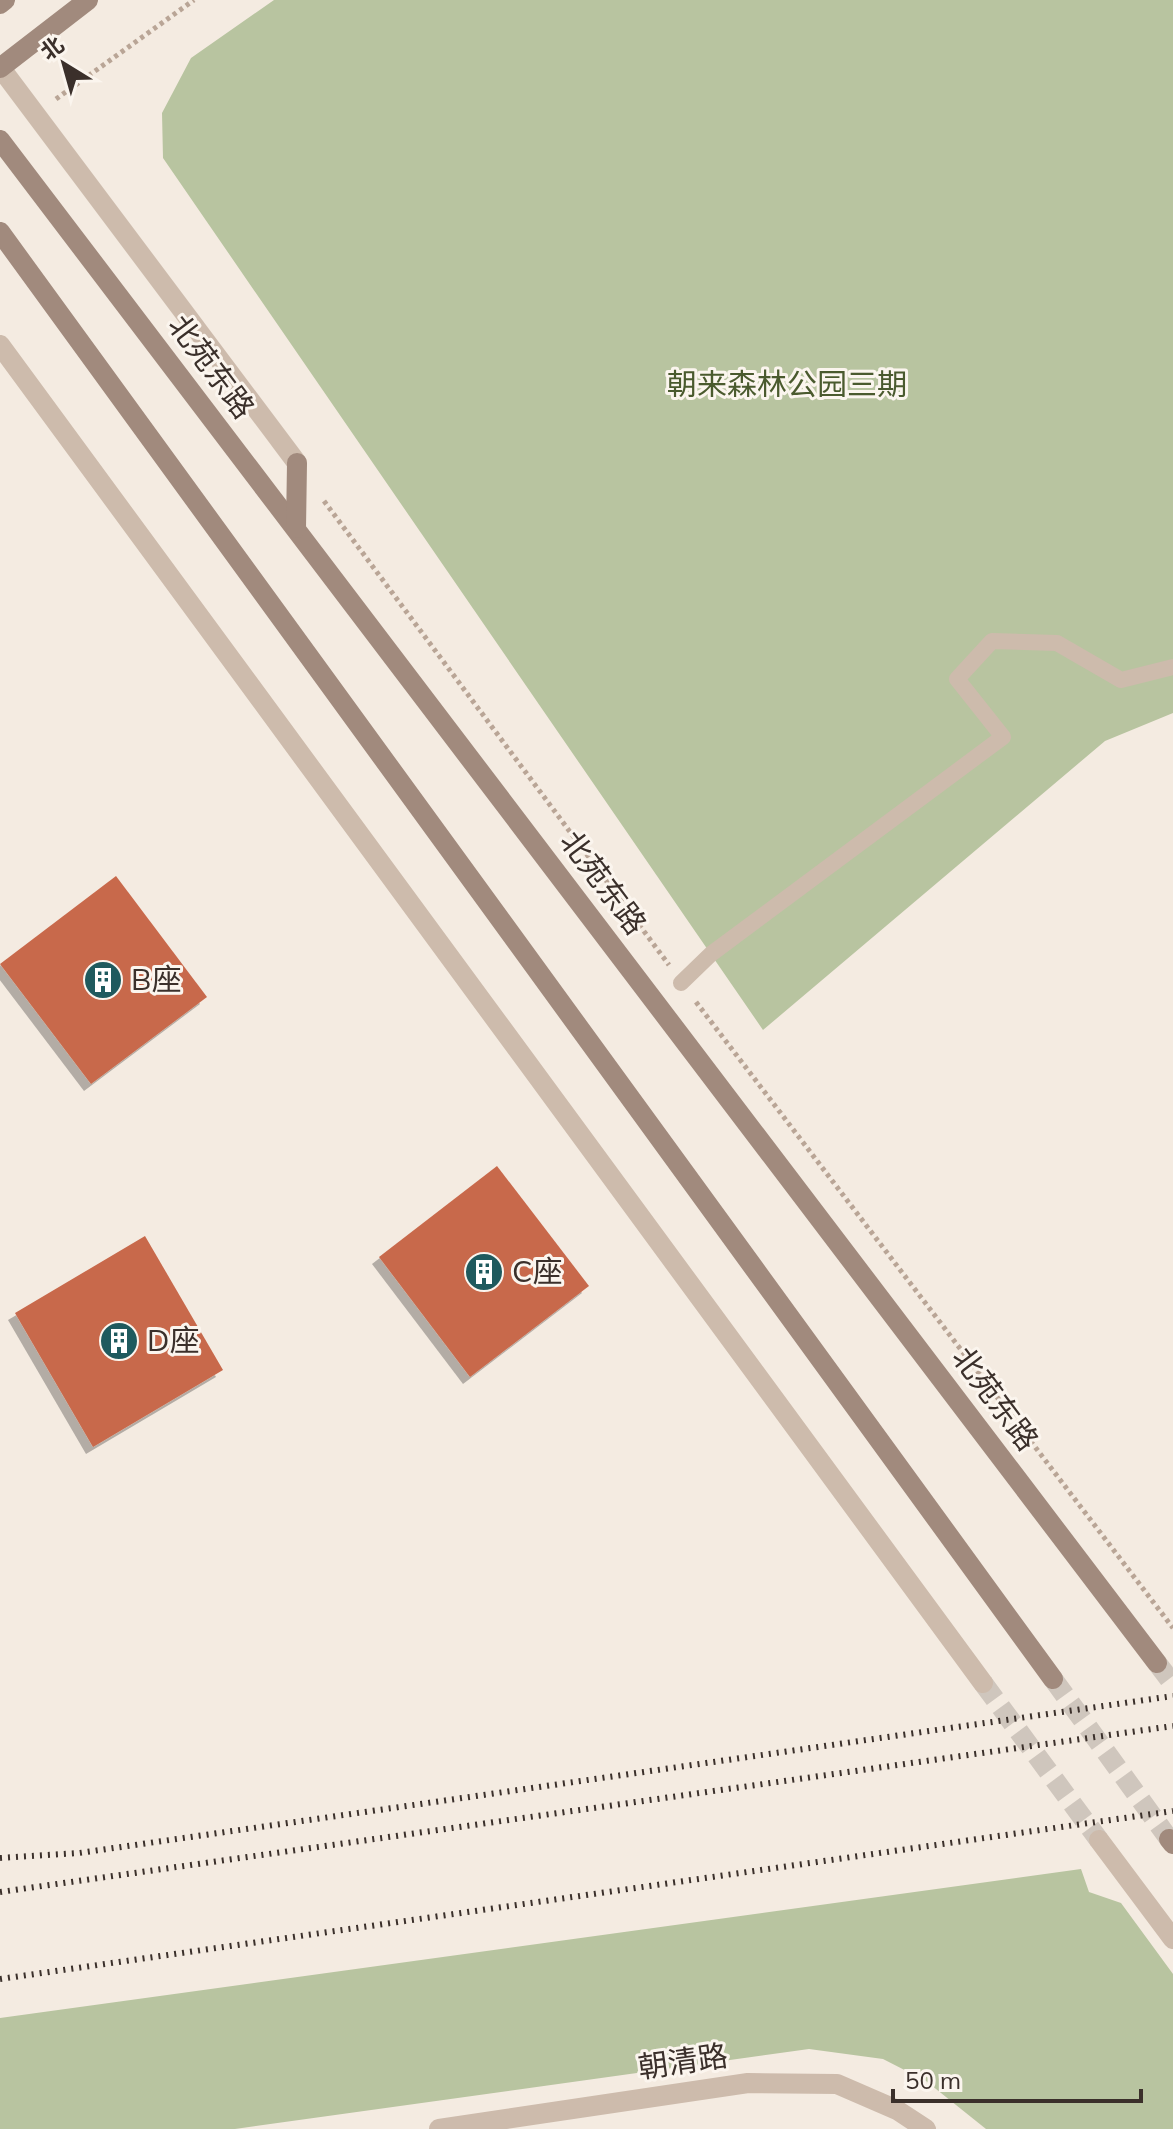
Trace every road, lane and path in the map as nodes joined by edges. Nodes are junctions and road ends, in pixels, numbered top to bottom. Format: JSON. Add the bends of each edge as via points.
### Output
{"nodes":[{"id":1,"x":5,"y":0,"type":"edge"},
{"id":2,"x":88,"y":0,"type":"edge"},
{"id":3,"x":194,"y":0,"type":"edge"},
{"id":4,"x":0,"y":4,"type":"edge"},
{"id":5,"x":0,"y":68,"type":"edge"},
{"id":6,"x":36,"y":114,"type":"junction"},
{"id":7,"x":0,"y":140,"type":"edge"},
{"id":8,"x":0,"y":232,"type":"edge"},
{"id":9,"x":0,"y":345,"type":"edge"},
{"id":10,"x":297,"y":463,"type":"junction"},
{"id":11,"x":296,"y":528,"type":"junction"},
{"id":12,"x":1173,"y":667,"type":"edge"},
{"id":13,"x":681,"y":983,"type":"junction"},
{"id":14,"x":1173,"y":1628,"type":"edge"},
{"id":15,"x":1157,"y":1663,"type":"tunnel mouth"},
{"id":16,"x":1053,"y":1679,"type":"tunnel mouth"},
{"id":17,"x":983,"y":1683,"type":"tunnel mouth"},
{"id":18,"x":1099,"y":1840,"type":"tunnel mouth"},
{"id":19,"x":1173,"y":1939,"type":"edge"},
{"id":20,"x":439,"y":2129,"type":"edge"},
{"id":21,"x":926,"y":2129,"type":"edge"}],
"edges":[{"from":1,"to":4,"type":"main road"},
{"from":2,"to":5,"type":"main road"},
{"from":3,"to":6,"type":"path"},
{"from":5,"to":6,"type":"street"},
{"from":6,"to":10,"type":"street"},
{"from":7,"to":11,"type":"main road","name":"北苑东路"},
{"from":8,"to":16,"type":"main road"},
{"from":9,"to":17,"type":"street"},
{"from":10,"to":11,"type":"main road"},
{"from":10,"to":13,"type":"path"},
{"from":11,"to":15,"type":"main road","name":"北苑东路"},
{"from":12,"to":13,"type":"lane","via":[[1121,680],[1057,643],[992,641],[957,679],[1003,737],[711,954]]},
{"from":13,"to":14,"type":"path"},
{"from":18,"to":19,"type":"street"},
{"from":20,"to":21,"type":"street","name":"朝清路","via":[[748,2083],[837,2084]]}]}
